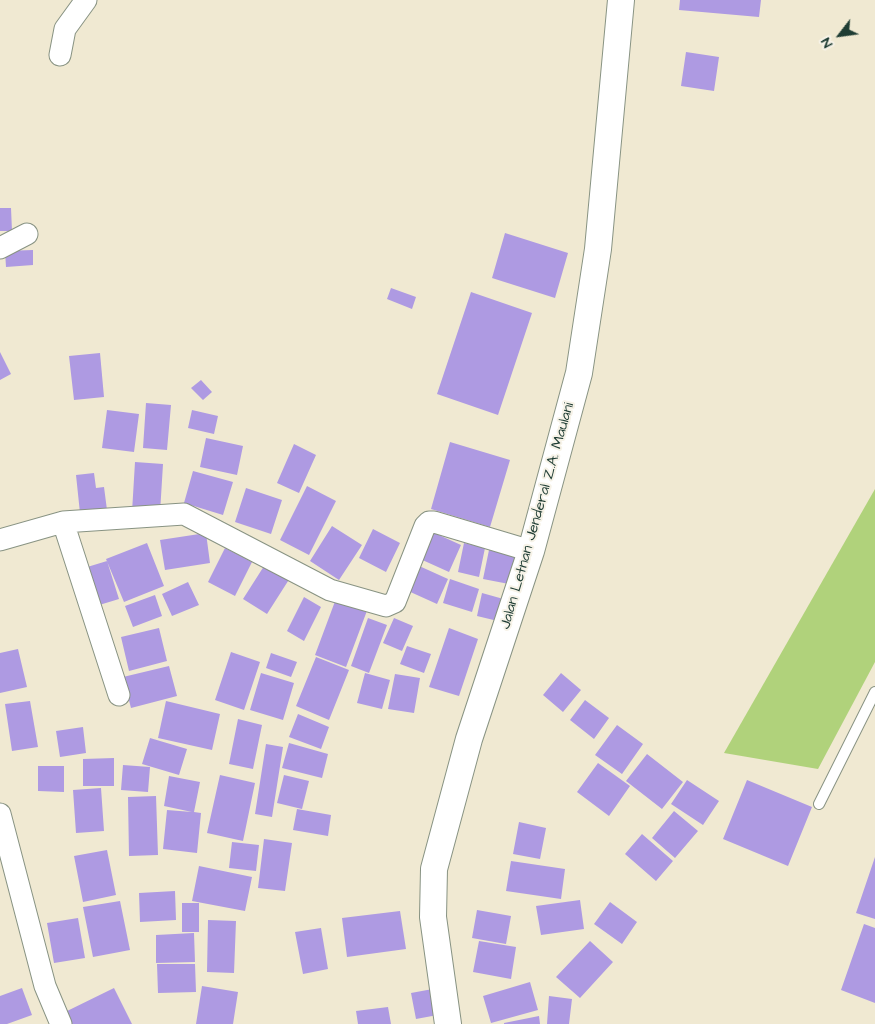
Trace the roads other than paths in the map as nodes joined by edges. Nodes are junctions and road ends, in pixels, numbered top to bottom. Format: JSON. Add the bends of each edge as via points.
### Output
{"nodes":[{"id":1,"x":86,"y":0,"type":"edge"},
{"id":2,"x":621,"y":0,"type":"edge"},
{"id":3,"x":60,"y":55,"type":"dead end"},
{"id":4,"x":27,"y":234,"type":"dead end"},
{"id":5,"x":0,"y":248,"type":"edge"},
{"id":6,"x":63,"y":522,"type":"junction"},
{"id":7,"x":0,"y":540,"type":"edge"},
{"id":8,"x":531,"y":551,"type":"junction"},
{"id":9,"x":875,"y":692,"type":"edge"},
{"id":10,"x":120,"y":696,"type":"dead end"},
{"id":11,"x":819,"y":804,"type":"dead end"},
{"id":12,"x":0,"y":814,"type":"edge"},
{"id":13,"x":61,"y":1024,"type":"edge"},
{"id":14,"x":448,"y":1024,"type":"edge"}],
"edges":[{"from":1,"to":3,"type":"street","via":[[65,29]]},
{"from":2,"to":8,"type":"street","name":"Jalan Letnan Jenderal Z.A. Maulani","via":[[598,249],[579,373]]},
{"from":4,"to":5,"type":"street"},
{"from":6,"to":7,"type":"street"},
{"from":6,"to":8,"type":"street","via":[[184,514],[330,590],[386,606],[395,602],[429,522]]},
{"from":6,"to":10,"type":"street"},
{"from":8,"to":14,"type":"street","name":"Jalan Letnan Jenderal Z.A. Maulani","via":[[469,739],[434,870],[433,916]]},
{"from":9,"to":11,"type":"lane"},
{"from":12,"to":13,"type":"street","via":[[45,986]]}]}
